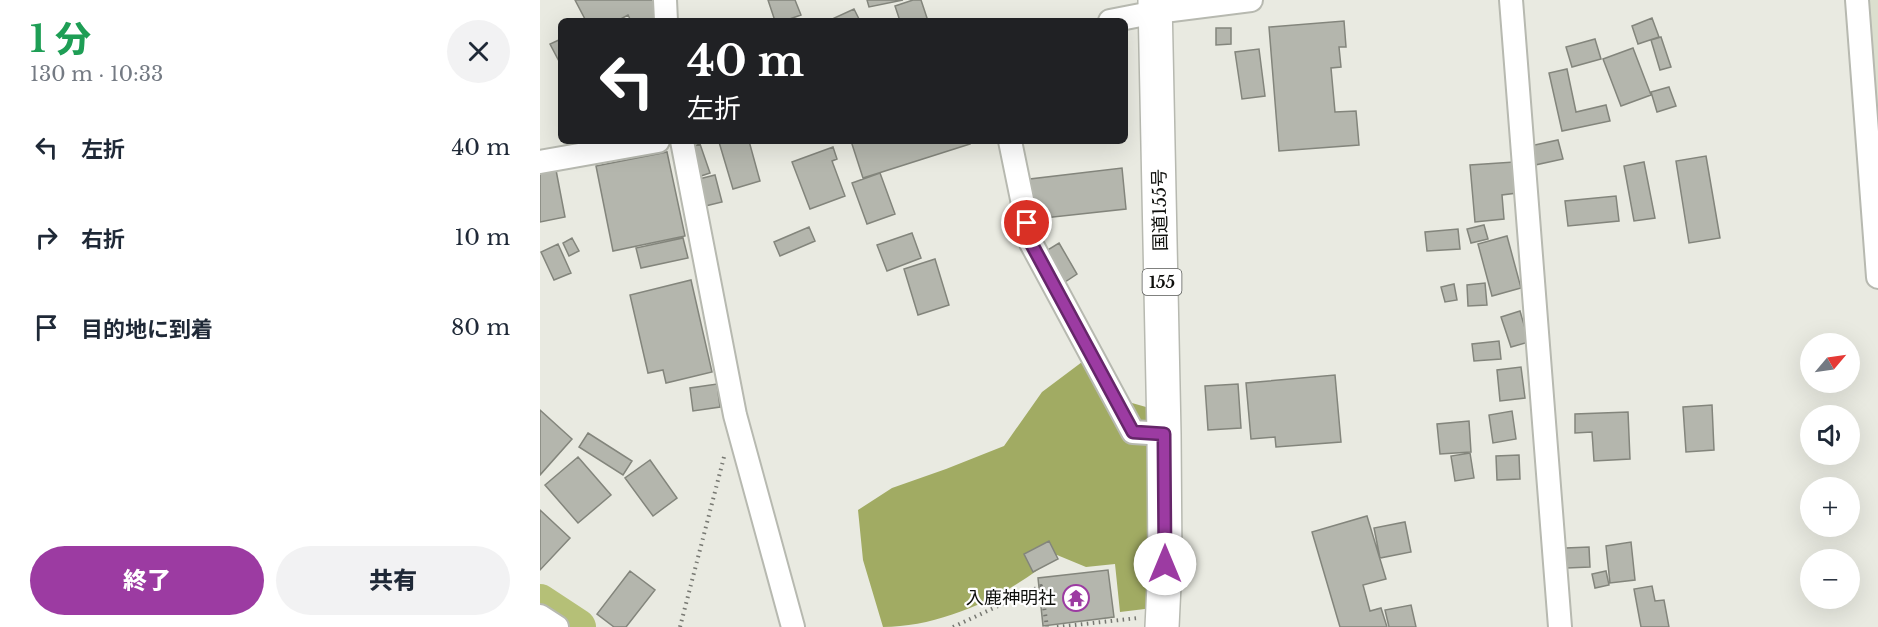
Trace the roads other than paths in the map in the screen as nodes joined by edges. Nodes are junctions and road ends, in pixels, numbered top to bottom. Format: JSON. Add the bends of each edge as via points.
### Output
{"nodes":[{"id":1,"x":665,"y":0,"type":"edge"},
{"id":2,"x":1251,"y":0,"type":"edge"},
{"id":3,"x":1511,"y":0,"type":"edge"},
{"id":4,"x":1857,"y":0,"type":"edge"},
{"id":5,"x":1155,"y":6,"type":"edge"},
{"id":6,"x":666,"y":18,"type":"edge"},
{"id":7,"x":1119,"y":18,"type":"edge"},
{"id":8,"x":641,"y":144,"type":"edge"},
{"id":9,"x":683,"y":144,"type":"edge"},
{"id":10,"x":1011,"y":144,"type":"edge"},
{"id":11,"x":540,"y":162,"type":"edge"},
{"id":12,"x":1878,"y":277,"type":"edge"},
{"id":13,"x":1164,"y":434,"type":"junction"},
{"id":14,"x":540,"y":616,"type":"edge"},
{"id":15,"x":1165,"y":623,"type":"edge"},
{"id":16,"x":557,"y":627,"type":"edge"},
{"id":17,"x":793,"y":627,"type":"edge"},
{"id":18,"x":1560,"y":627,"type":"edge"}],
"edges":[{"from":1,"to":6,"type":"street"},
{"from":2,"to":5,"type":"street"},
{"from":3,"to":18,"type":"street"},
{"from":4,"to":12,"type":"street"},
{"from":5,"to":7,"type":"street"},
{"from":5,"to":13,"type":"highway","name":"国道155号","number":"155"},
{"from":8,"to":11,"type":"street"},
{"from":9,"to":17,"type":"street","via":[[735,415]]},
{"from":10,"to":13,"type":"street","via":[[1031,243],[1133,432]]},
{"from":13,"to":15,"type":"highway","name":"国道155号","number":"155"},
{"from":14,"to":16,"type":"street"}]}
